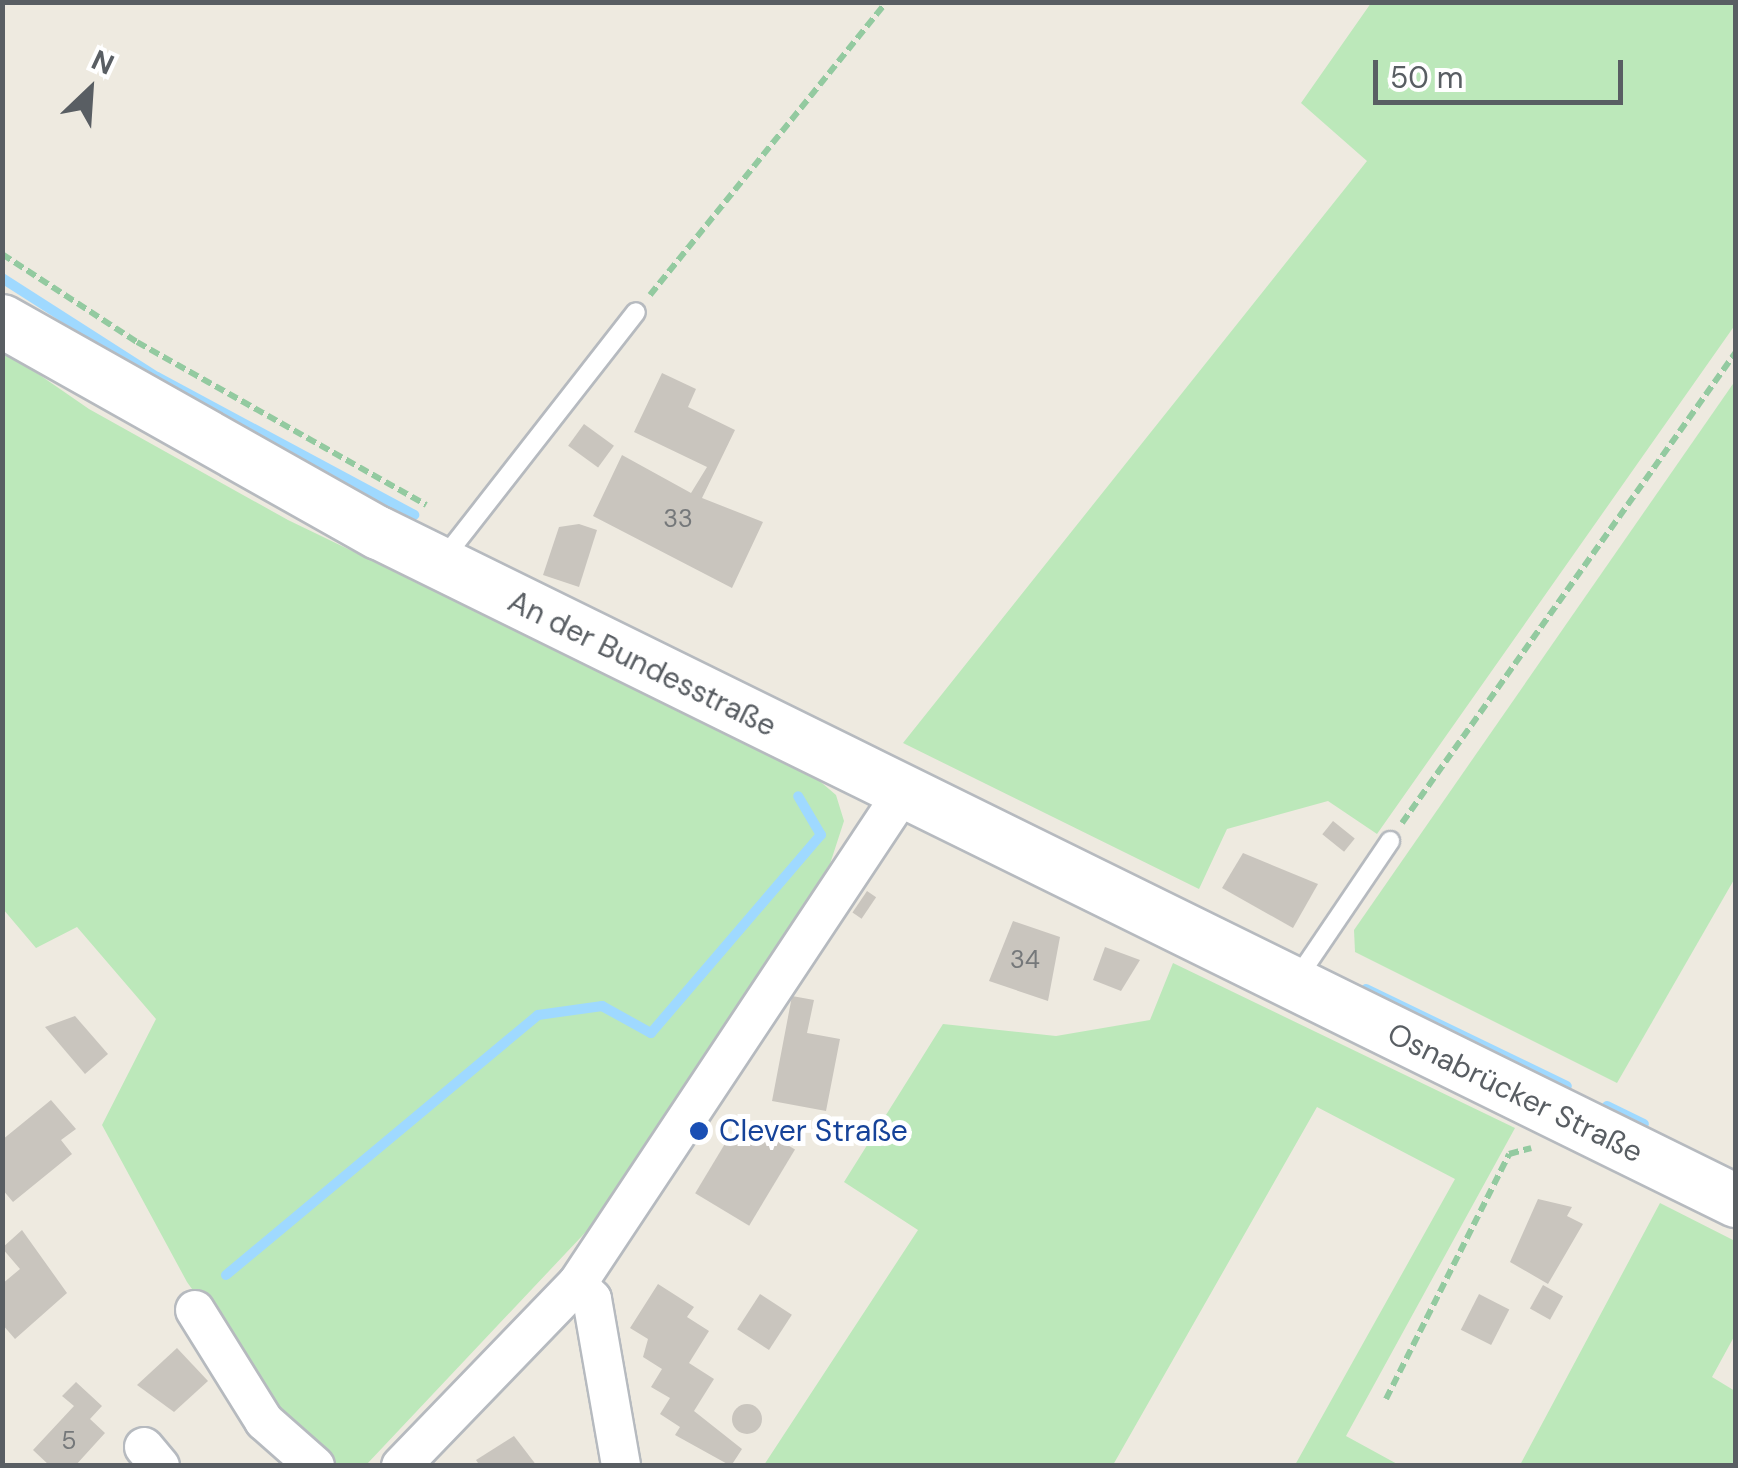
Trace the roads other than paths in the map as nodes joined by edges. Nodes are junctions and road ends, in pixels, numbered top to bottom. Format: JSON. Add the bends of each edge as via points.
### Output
{"nodes":[{"id":1,"x":636,"y":312,"type":"road end"},
{"id":2,"x":2,"y":321,"type":"edge"},
{"id":3,"x":440,"y":564,"type":"junction"},
{"id":4,"x":902,"y":794,"type":"junction"},
{"id":5,"x":1390,"y":840,"type":"road end"},
{"id":6,"x":1294,"y":985,"type":"junction"},
{"id":7,"x":1736,"y":1201,"type":"edge"},
{"id":8,"x":577,"y":1284,"type":"junction"},
{"id":9,"x":195,"y":1310,"type":"dead end"},
{"id":10,"x":314,"y":1466,"type":"edge"},
{"id":11,"x":401,"y":1466,"type":"edge"},
{"id":12,"x":621,"y":1466,"type":"edge"}],
"edges":[{"from":1,"to":3,"type":"lane"},
{"from":2,"to":3,"type":"main road","name":"An der Bundesstraße","via":[[227,454]]},
{"from":3,"to":4,"type":"main road","name":"An der Bundesstraße"},
{"from":4,"to":6,"type":"main road","name":"An der Bundesstraße"},
{"from":4,"to":8,"type":"street"},
{"from":5,"to":6,"type":"lane"},
{"from":6,"to":7,"type":"main road","name":"Osnabrücker Straße"},
{"from":8,"to":11,"type":"street"},
{"from":8,"to":12,"type":"street","via":[[592,1299]]},
{"from":9,"to":10,"type":"street","via":[[264,1421]]}]}
